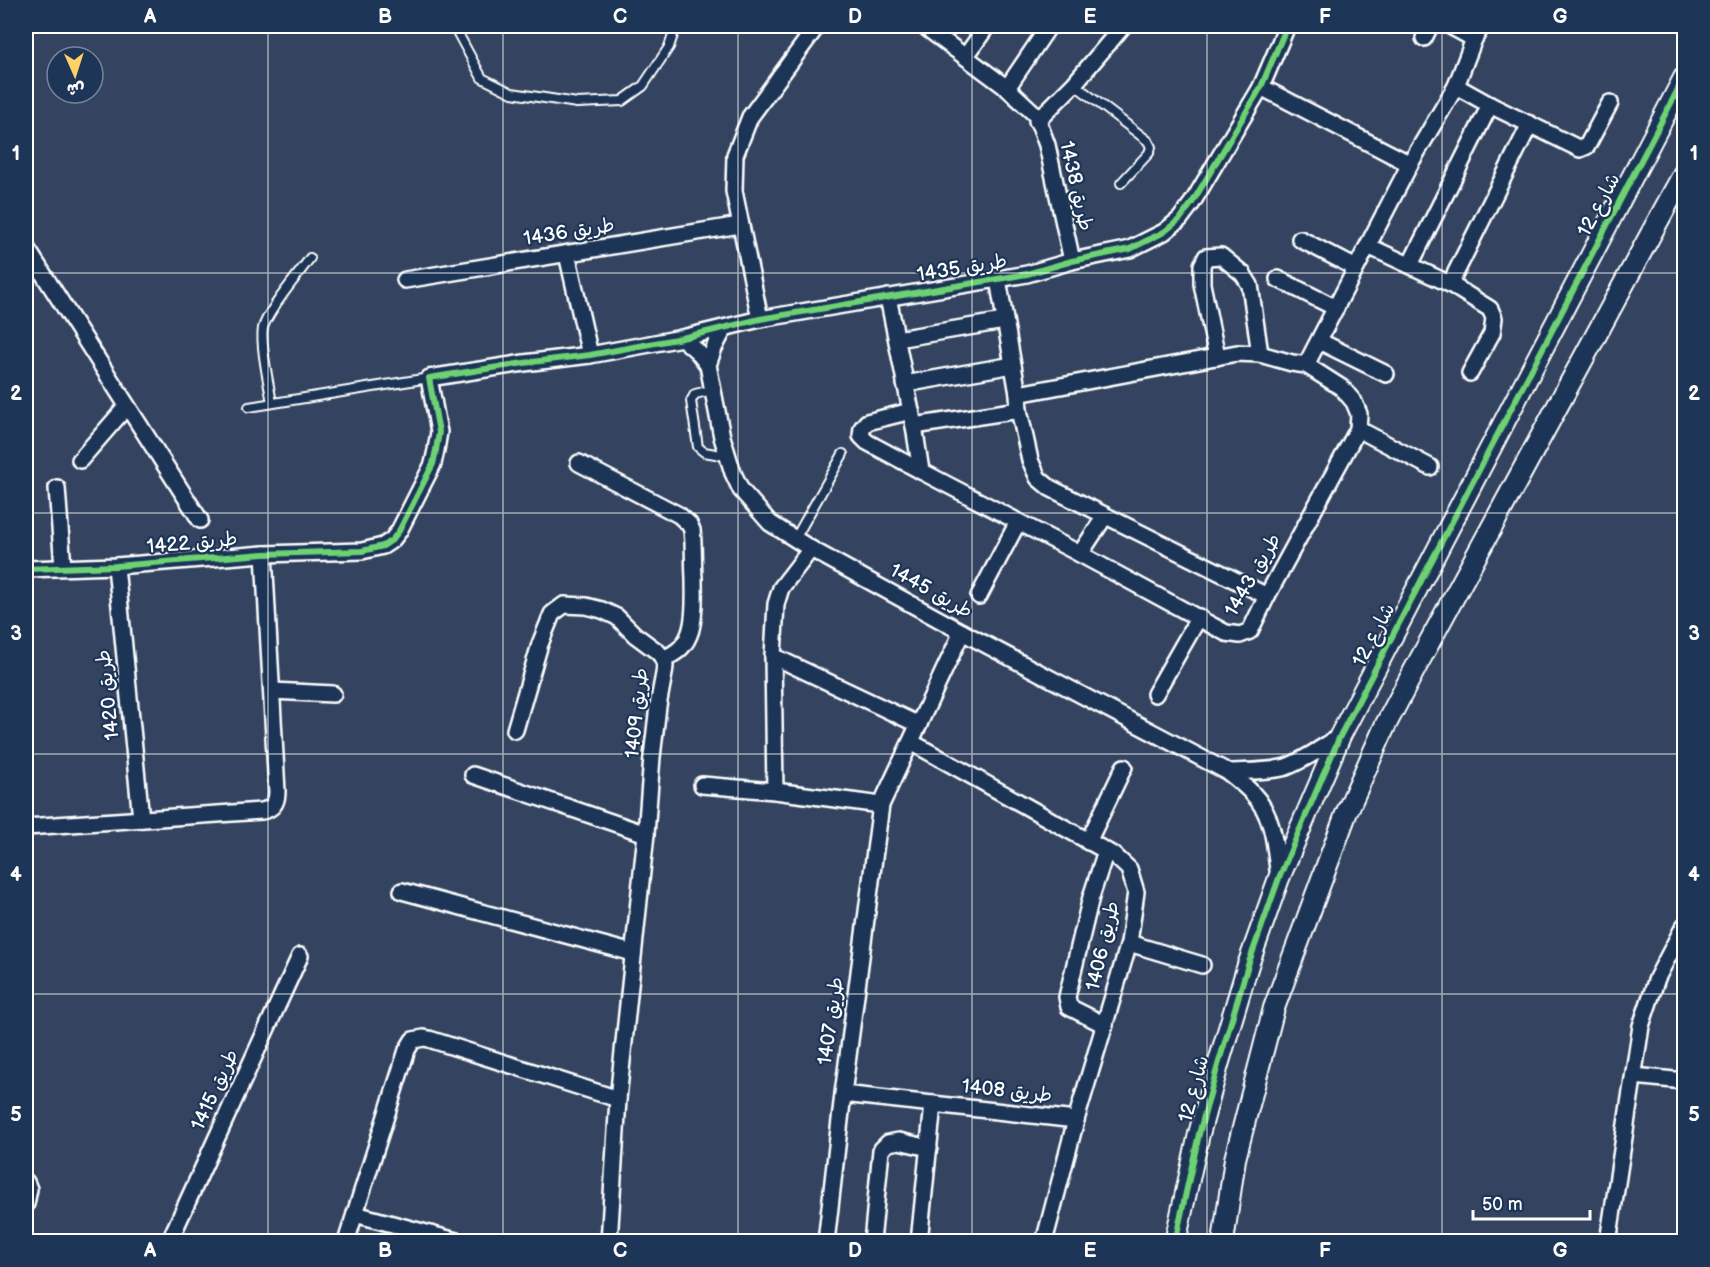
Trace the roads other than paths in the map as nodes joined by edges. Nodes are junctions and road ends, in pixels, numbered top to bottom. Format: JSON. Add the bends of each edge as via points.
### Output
{"nodes":[{"id":1,"x":454,"y":26,"type":"edge"},
{"id":2,"x":676,"y":26,"type":"edge"},
{"id":3,"x":817,"y":26,"type":"edge"},
{"id":4,"x":924,"y":26,"type":"edge"},
{"id":5,"x":987,"y":26,"type":"edge"},
{"id":6,"x":1049,"y":26,"type":"edge"},
{"id":7,"x":1123,"y":26,"type":"edge"},
{"id":8,"x":1287,"y":26,"type":"edge"},
{"id":9,"x":1450,"y":26,"type":"edge"},
{"id":10,"x":1478,"y":32,"type":"edge"},
{"id":11,"x":966,"y":56,"type":"junction"},
{"id":12,"x":1684,"y":78,"type":"edge"},
{"id":13,"x":1074,"y":84,"type":"junction"},
{"id":14,"x":1456,"y":86,"type":"junction"},
{"id":15,"x":1261,"y":87,"type":"junction"},
{"id":16,"x":1007,"y":88,"type":"junction"},
{"id":17,"x":1610,"y":103,"type":"dead end"},
{"id":18,"x":1490,"y":105,"type":"junction"},
{"id":19,"x":1037,"y":121,"type":"junction"},
{"id":20,"x":1530,"y":124,"type":"junction"},
{"id":21,"x":1410,"y":164,"type":"junction"},
{"id":22,"x":1684,"y":173,"type":"edge"},
{"id":23,"x":1121,"y":183,"type":"dead end"},
{"id":24,"x":740,"y":225,"type":"junction"},
{"id":25,"x":1300,"y":239,"type":"dead end"},
{"id":26,"x":1368,"y":246,"type":"junction"},
{"id":27,"x":26,"y":247,"type":"edge"},
{"id":28,"x":567,"y":254,"type":"junction"},
{"id":29,"x":310,"y":258,"type":"dead end"},
{"id":30,"x":1072,"y":261,"type":"junction"},
{"id":31,"x":1410,"y":265,"type":"junction"},
{"id":32,"x":1356,"y":268,"type":"junction"},
{"id":33,"x":998,"y":279,"type":"junction"},
{"id":34,"x":1278,"y":279,"type":"dead end"},
{"id":35,"x":405,"y":280,"type":"dead end"},
{"id":36,"x":1450,"y":284,"type":"junction"},
{"id":37,"x":888,"y":297,"type":"junction"},
{"id":38,"x":1336,"y":308,"type":"junction"},
{"id":39,"x":760,"y":319,"type":"junction"},
{"id":40,"x":1004,"y":321,"type":"junction"},
{"id":41,"x":724,"y":328,"type":"junction"},
{"id":42,"x":682,"y":338,"type":"junction"},
{"id":43,"x":897,"y":339,"type":"junction"},
{"id":44,"x":1318,"y":341,"type":"junction"},
{"id":45,"x":1260,"y":354,"type":"junction"},
{"id":46,"x":590,"y":355,"type":"junction"},
{"id":47,"x":1217,"y":357,"type":"junction"},
{"id":48,"x":708,"y":365,"type":"junction"},
{"id":49,"x":1306,"y":365,"type":"junction"},
{"id":50,"x":1013,"y":366,"type":"junction"},
{"id":51,"x":1470,"y":373,"type":"dead end"},
{"id":52,"x":1386,"y":374,"type":"dead end"},
{"id":53,"x":429,"y":378,"type":"junction"},
{"id":54,"x":905,"y":384,"type":"junction"},
{"id":55,"x":712,"y":390,"type":"junction"},
{"id":56,"x":1018,"y":394,"type":"junction"},
{"id":57,"x":272,"y":403,"type":"junction"},
{"id":58,"x":127,"y":406,"type":"junction"},
{"id":59,"x":249,"y":407,"type":"dead end"},
{"id":60,"x":1019,"y":410,"type":"junction"},
{"id":61,"x":911,"y":411,"type":"junction"},
{"id":62,"x":914,"y":426,"type":"junction"},
{"id":63,"x":1358,"y":429,"type":"junction"},
{"id":64,"x":843,"y":454,"type":"dead end"},
{"id":65,"x":727,"y":456,"type":"junction"},
{"id":66,"x":81,"y":460,"type":"dead end"},
{"id":67,"x":579,"y":463,"type":"dead end"},
{"id":68,"x":1430,"y":467,"type":"dead end"},
{"id":69,"x":921,"y":471,"type":"junction"},
{"id":70,"x":57,"y":488,"type":"dead end"},
{"id":71,"x":1105,"y":516,"type":"junction"},
{"id":72,"x":200,"y":520,"type":"dead end"},
{"id":73,"x":1018,"y":522,"type":"junction"},
{"id":74,"x":795,"y":539,"type":"junction"},
{"id":75,"x":811,"y":549,"type":"junction"},
{"id":76,"x":264,"y":554,"type":"junction"},
{"id":77,"x":1080,"y":554,"type":"junction"},
{"id":78,"x":116,"y":566,"type":"junction"},
{"id":79,"x":63,"y":567,"type":"junction"},
{"id":80,"x":26,"y":569,"type":"edge"},
{"id":81,"x":979,"y":596,"type":"dead end"},
{"id":82,"x":1267,"y":596,"type":"junction"},
{"id":83,"x":1199,"y":617,"type":"junction"},
{"id":84,"x":962,"y":632,"type":"junction"},
{"id":85,"x":773,"y":656,"type":"junction"},
{"id":86,"x":663,"y":658,"type":"junction"},
{"id":87,"x":272,"y":691,"type":"junction"},
{"id":88,"x":333,"y":694,"type":"dead end"},
{"id":89,"x":1155,"y":694,"type":"dead end"},
{"id":90,"x":919,"y":726,"type":"junction"},
{"id":91,"x":515,"y":729,"type":"dead end"},
{"id":92,"x":1340,"y":736,"type":"junction"},
{"id":93,"x":911,"y":742,"type":"junction"},
{"id":94,"x":1124,"y":766,"type":"dead end"},
{"id":95,"x":1228,"y":771,"type":"junction"},
{"id":96,"x":473,"y":775,"type":"dead end"},
{"id":97,"x":702,"y":785,"type":"dead end"},
{"id":98,"x":775,"y":790,"type":"junction"},
{"id":99,"x":881,"y":805,"type":"junction"},
{"id":100,"x":141,"y":819,"type":"junction"},
{"id":101,"x":26,"y":827,"type":"edge"},
{"id":102,"x":646,"y":834,"type":"junction"},
{"id":103,"x":1088,"y":842,"type":"junction"},
{"id":104,"x":1106,"y":851,"type":"junction"},
{"id":105,"x":1279,"y":878,"type":"junction"},
{"id":106,"x":402,"y":891,"type":"dead end"},
{"id":107,"x":1684,"y":926,"type":"edge"},
{"id":108,"x":1129,"y":943,"type":"junction"},
{"id":109,"x":633,"y":953,"type":"junction"},
{"id":110,"x":300,"y":956,"type":"dead end"},
{"id":111,"x":1202,"y":965,"type":"dead end"},
{"id":112,"x":1105,"y":1024,"type":"junction"},
{"id":113,"x":1634,"y":1076,"type":"junction"},
{"id":114,"x":1684,"y":1081,"type":"edge"},
{"id":115,"x":843,"y":1095,"type":"junction"},
{"id":116,"x":618,"y":1099,"type":"junction"},
{"id":117,"x":933,"y":1104,"type":"junction"},
{"id":118,"x":1077,"y":1120,"type":"junction"},
{"id":119,"x":929,"y":1148,"type":"junction"},
{"id":120,"x":26,"y":1182,"type":"edge"},
{"id":121,"x":26,"y":1204,"type":"edge"},
{"id":122,"x":355,"y":1214,"type":"junction"},
{"id":123,"x":168,"y":1242,"type":"edge"},
{"id":124,"x":346,"y":1242,"type":"edge"},
{"id":125,"x":460,"y":1242,"type":"edge"},
{"id":126,"x":609,"y":1242,"type":"edge"},
{"id":127,"x":826,"y":1242,"type":"edge"},
{"id":128,"x":872,"y":1242,"type":"edge"},
{"id":129,"x":919,"y":1242,"type":"edge"},
{"id":130,"x":1044,"y":1242,"type":"edge"},
{"id":131,"x":1175,"y":1242,"type":"edge"},
{"id":132,"x":1222,"y":1242,"type":"edge"},
{"id":133,"x":1608,"y":1242,"type":"edge"}],
"edges":[{"from":1,"to":2,"type":"lane","via":[[482,78],[512,93],[577,102],[622,101],[643,86],[669,47]]},
{"from":3,"to":24,"type":"street","via":[[750,117],[735,155],[734,191]]},
{"from":4,"to":11,"type":"street","name":"طريق 1438"},
{"from":5,"to":11,"type":"street"},
{"from":6,"to":16,"type":"street"},
{"from":7,"to":13,"type":"street","name":"طريق 1438"},
{"from":8,"to":15,"type":"street","name":"طريق 1435"},
{"from":9,"to":10,"type":"street"},
{"from":10,"to":14,"type":"street"},
{"from":11,"to":16,"type":"street","name":"طريق 1438"},
{"from":12,"to":92,"type":"street","name":"شارع 12"},
{"from":13,"to":19,"type":"street","name":"طريق 1438"},
{"from":13,"to":23,"type":"lane","via":[[1151,147]]},
{"from":14,"to":18,"type":"street"},
{"from":14,"to":21,"type":"street"},
{"from":15,"to":21,"type":"street"},
{"from":15,"to":30,"type":"street","name":"طريق 1435","via":[[1180,219],[1130,249]]},
{"from":16,"to":19,"type":"street","name":"طريق 1438","via":[[1036,115]]},
{"from":17,"to":20,"type":"street","via":[[1587,146],[1580,149]]},
{"from":18,"to":20,"type":"street"},
{"from":18,"to":31,"type":"street"},
{"from":19,"to":30,"type":"street","name":"طريق 1438","via":[[1047,145]]},
{"from":20,"to":36,"type":"street"},
{"from":21,"to":26,"type":"street"},
{"from":22,"to":132,"type":"street","via":[[1385,726],[1346,814],[1274,1008],[1235,1159]]},
{"from":24,"to":28,"type":"street","name":"طريق 1436"},
{"from":24,"to":39,"type":"street"},
{"from":25,"to":32,"type":"street"},
{"from":26,"to":31,"type":"street"},
{"from":26,"to":32,"type":"street"},
{"from":27,"to":58,"type":"street"},
{"from":28,"to":35,"type":"street","name":"طريق 1436"},
{"from":28,"to":46,"type":"street"},
{"from":29,"to":57,"type":"lane","via":[[263,328]]},
{"from":30,"to":33,"type":"street","name":"طريق 1435"},
{"from":31,"to":36,"type":"street"},
{"from":32,"to":38,"type":"street"},
{"from":33,"to":37,"type":"street","name":"طريق 1435"},
{"from":33,"to":40,"type":"street"},
{"from":34,"to":38,"type":"street"},
{"from":36,"to":51,"type":"street","via":[[1490,309],[1494,318],[1492,333]]},
{"from":37,"to":39,"type":"street","name":"طريق 1435"},
{"from":37,"to":43,"type":"street"},
{"from":38,"to":44,"type":"street"},
{"from":39,"to":41,"type":"street","name":"طريق 1435"},
{"from":40,"to":43,"type":"street"},
{"from":40,"to":50,"type":"street"},
{"from":41,"to":42,"type":"street","name":"طريق 1435"},
{"from":41,"to":48,"type":"street"},
{"from":42,"to":46,"type":"street","name":"طريق 1435"},
{"from":42,"to":48,"type":"street"},
{"from":43,"to":54,"type":"street"},
{"from":44,"to":49,"type":"street"},
{"from":44,"to":52,"type":"street"},
{"from":45,"to":47,"type":"street"},
{"from":45,"to":47,"type":"street","via":[[1250,285],[1235,267],[1221,256],[1214,256],[1206,257],[1202,265],[1202,284]]},
{"from":45,"to":49,"type":"street"},
{"from":46,"to":53,"type":"street","name":"طريق 1435"},
{"from":47,"to":56,"type":"street"},
{"from":48,"to":55,"type":"street","name":"طريق 1445"},
{"from":49,"to":63,"type":"street","via":[[1342,388],[1354,402],[1359,414]]},
{"from":50,"to":54,"type":"street"},
{"from":50,"to":56,"type":"street"},
{"from":53,"to":57,"type":"lane"},
{"from":53,"to":76,"type":"street","name":"طريق 1422","via":[[439,432],[433,464],[392,540],[362,551]]},
{"from":54,"to":61,"type":"street"},
{"from":55,"to":65,"type":"street","name":"طريق 1445"},
{"from":55,"to":65,"type":"lane","via":[[695,394],[691,401],[697,443],[704,453]]},
{"from":56,"to":60,"type":"street"},
{"from":57,"to":59,"type":"lane"},
{"from":58,"to":66,"type":"street"},
{"from":58,"to":72,"type":"street"},
{"from":60,"to":62,"type":"street"},
{"from":60,"to":71,"type":"street","via":[[1038,478]]},
{"from":61,"to":62,"type":"street"},
{"from":61,"to":69,"type":"street","name":"طريق 1443","via":[[867,422],[861,436]]},
{"from":62,"to":69,"type":"street"},
{"from":63,"to":68,"type":"street"},
{"from":63,"to":82,"type":"street","name":"طريق 1443"},
{"from":64,"to":74,"type":"lane"},
{"from":65,"to":74,"type":"street","name":"طريق 1445","via":[[741,490],[770,523]]},
{"from":67,"to":86,"type":"street","via":[[679,515],[692,530],[693,626],[683,646]]},
{"from":69,"to":73,"type":"street","name":"طريق 1443"},
{"from":70,"to":79,"type":"street"},
{"from":71,"to":77,"type":"street"},
{"from":71,"to":82,"type":"street"},
{"from":73,"to":77,"type":"street","name":"طريق 1443"},
{"from":73,"to":81,"type":"street"},
{"from":74,"to":75,"type":"street","name":"طريق 1445"},
{"from":75,"to":84,"type":"street","name":"طريق 1445"},
{"from":75,"to":85,"type":"street","via":[[781,588],[773,621]]},
{"from":76,"to":78,"type":"street","name":"طريق 1422"},
{"from":76,"to":87,"type":"street"},
{"from":77,"to":83,"type":"street","name":"طريق 1443"},
{"from":78,"to":79,"type":"street","name":"طريق 1422"},
{"from":78,"to":100,"type":"street","name":"طريق 1420"},
{"from":79,"to":80,"type":"street","name":"طريق 1422"},
{"from":82,"to":83,"type":"street","name":"طريق 1443","via":[[1250,631],[1240,635],[1226,633]]},
{"from":83,"to":89,"type":"street"},
{"from":84,"to":90,"type":"street","name":"طريق 1407"},
{"from":84,"to":95,"type":"street","name":"طريق 1445"},
{"from":85,"to":90,"type":"street"},
{"from":85,"to":98,"type":"street"},
{"from":86,"to":91,"type":"street","name":"طريق 1409","via":[[617,617],[586,606],[564,605],[552,614],[540,644]]},
{"from":86,"to":102,"type":"street","name":"طريق 1409"},
{"from":87,"to":88,"type":"street"},
{"from":87,"to":100,"type":"street","via":[[277,792],[272,807],[262,811]]},
{"from":90,"to":93,"type":"street","name":"طريق 1407"},
{"from":92,"to":95,"type":"street","name":"طريق 1445","via":[[1284,767]]},
{"from":92,"to":105,"type":"street","name":"شارع 12"},
{"from":93,"to":99,"type":"street","name":"طريق 1407"},
{"from":93,"to":103,"type":"street","name":"طريق 1406"},
{"from":94,"to":103,"type":"street"},
{"from":95,"to":105,"type":"street","name":"طريق 1445","via":[[1254,794],[1271,821]]},
{"from":96,"to":102,"type":"street"},
{"from":97,"to":98,"type":"street"},
{"from":98,"to":99,"type":"street"},
{"from":99,"to":115,"type":"street","name":"طريق 1407"},
{"from":100,"to":101,"type":"street"},
{"from":102,"to":109,"type":"street","name":"طريق 1409"},
{"from":103,"to":104,"type":"street","name":"طريق 1406"},
{"from":104,"to":108,"type":"street","name":"طريق 1406","via":[[1129,869],[1134,881]]},
{"from":104,"to":112,"type":"street","via":[[1067,997],[1069,1007]]},
{"from":105,"to":131,"type":"street","name":"شارع 12","via":[[1218,1065]]},
{"from":106,"to":109,"type":"street"},
{"from":107,"to":113,"type":"street","via":[[1657,978],[1641,1026]]},
{"from":108,"to":111,"type":"street"},
{"from":108,"to":112,"type":"street","name":"طريق 1406"},
{"from":109,"to":116,"type":"street","name":"طريق 1409"},
{"from":110,"to":123,"type":"street","name":"طريق 1415"},
{"from":112,"to":118,"type":"street","name":"طريق 1406"},
{"from":113,"to":114,"type":"street"},
{"from":113,"to":133,"type":"street"},
{"from":115,"to":117,"type":"street","name":"طريق 1408"},
{"from":115,"to":127,"type":"street","name":"طريق 1407"},
{"from":116,"to":122,"type":"street","via":[[429,1039],[413,1040]]},
{"from":116,"to":126,"type":"street","name":"طريق 1409"},
{"from":117,"to":118,"type":"street","name":"طريق 1408"},
{"from":117,"to":119,"type":"street","name":"طريق 1408"},
{"from":118,"to":130,"type":"street","name":"طريق 1406"},
{"from":119,"to":128,"type":"street","via":[[899,1141],[888,1143],[881,1150]]},
{"from":119,"to":129,"type":"street","name":"طريق 1408"},
{"from":120,"to":121,"type":"street"},
{"from":122,"to":124,"type":"street"},
{"from":122,"to":125,"type":"street"}]}
